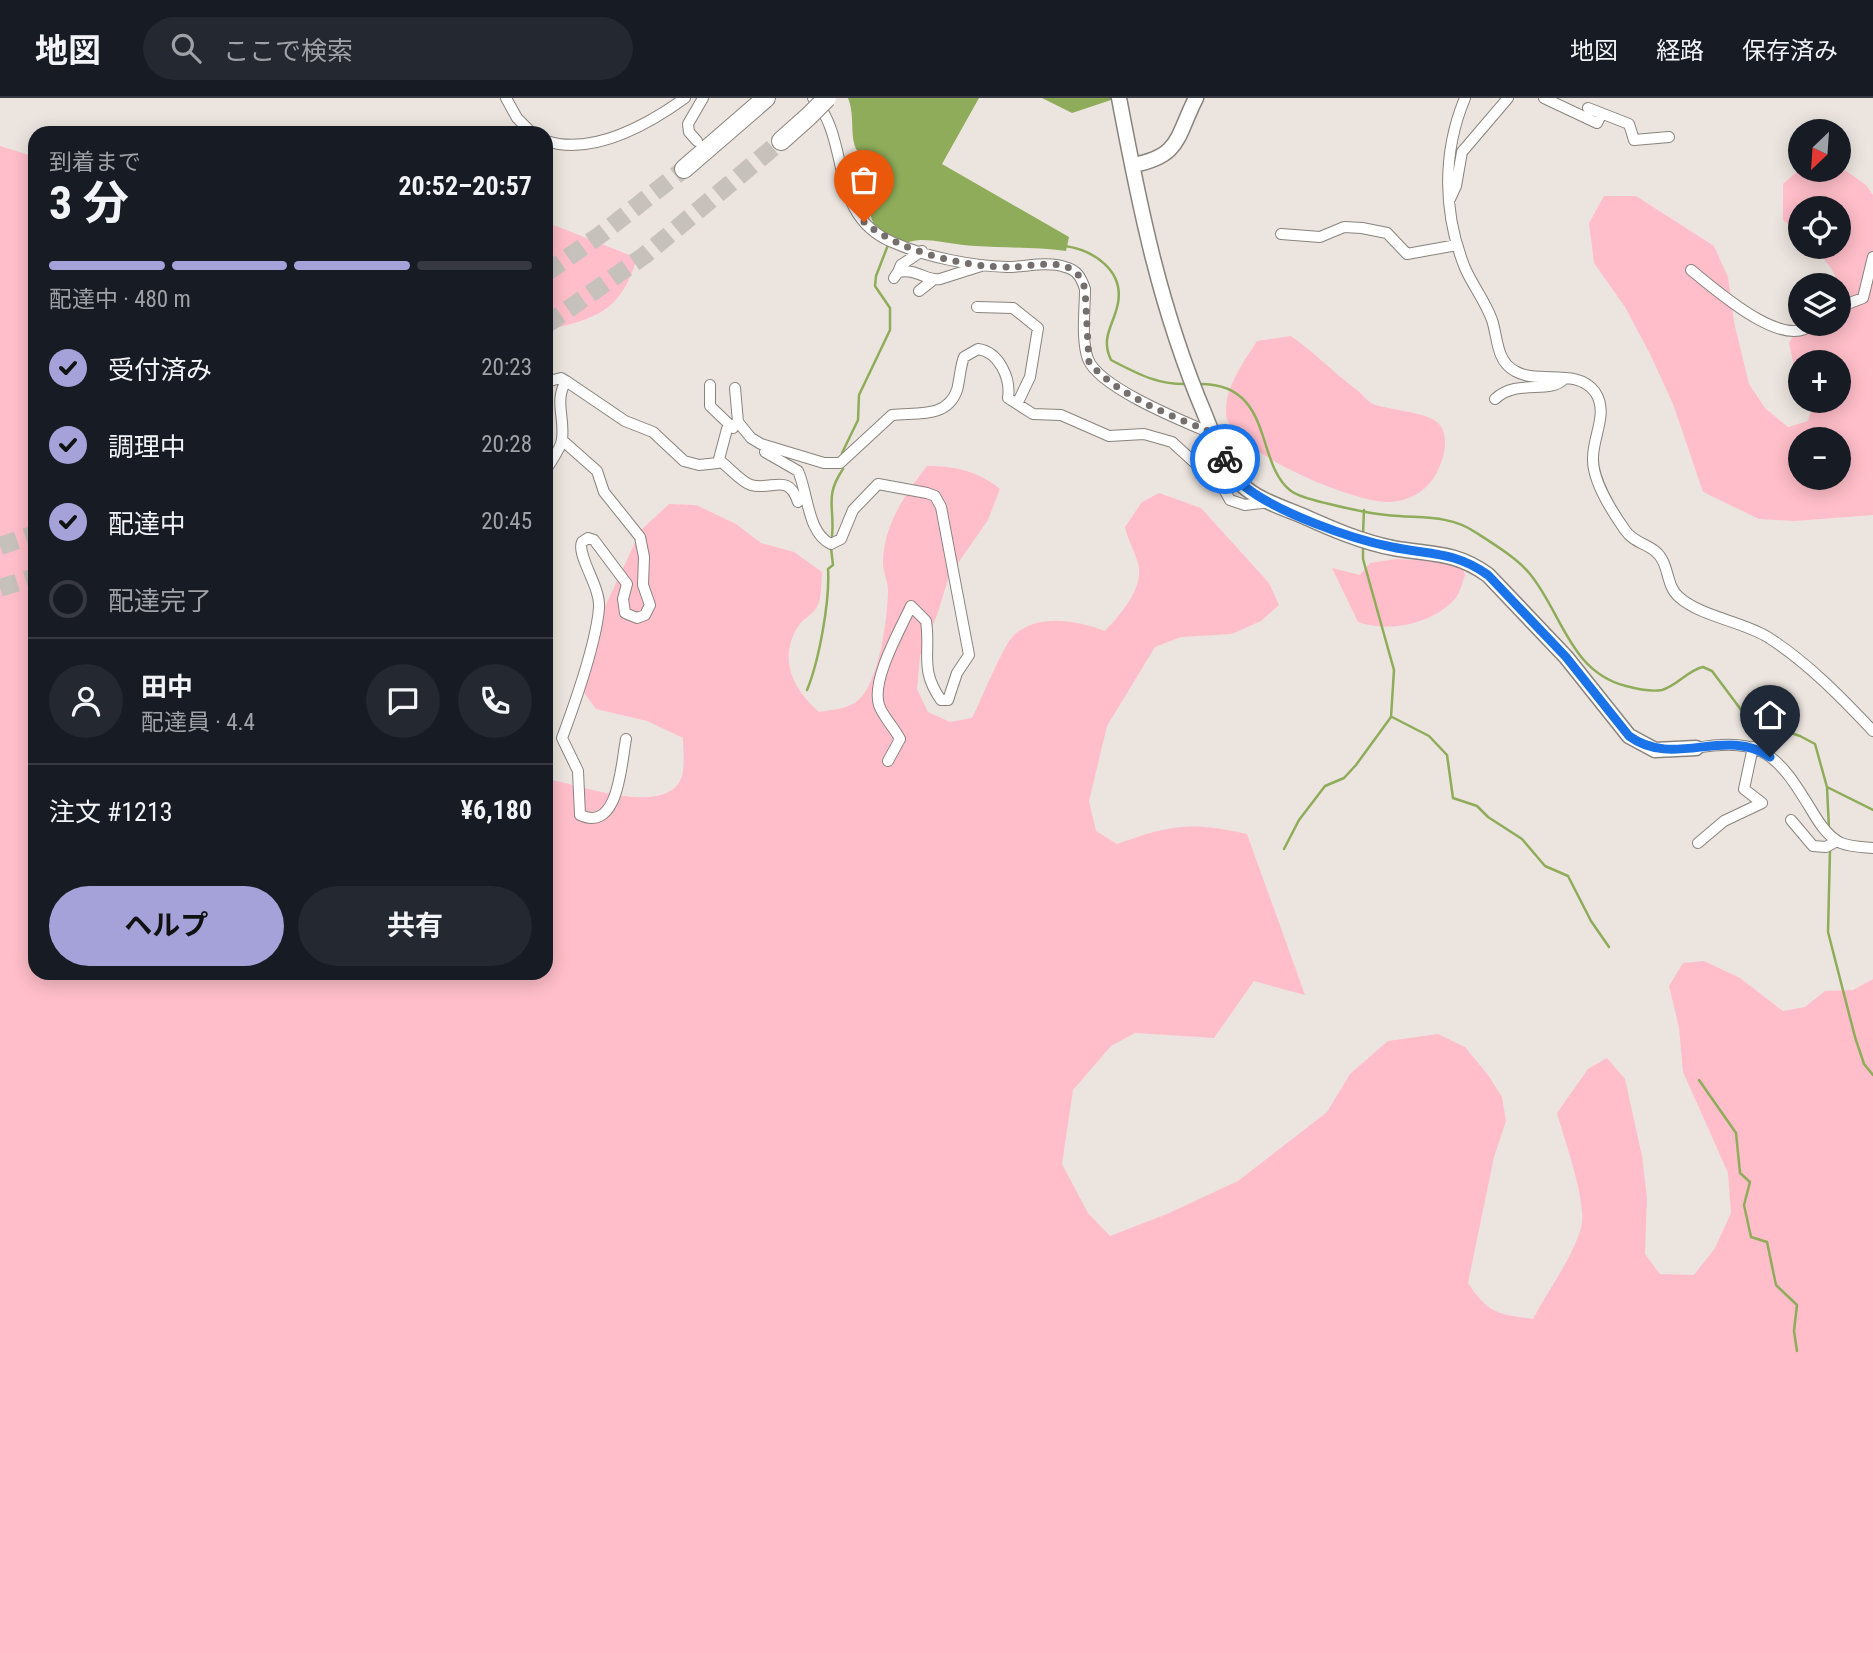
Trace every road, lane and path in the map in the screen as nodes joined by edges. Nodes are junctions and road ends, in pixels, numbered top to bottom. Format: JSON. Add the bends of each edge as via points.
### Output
{"nodes":[{"id":1,"x":506,"y":98,"type":"edge"},
{"id":2,"x":685,"y":98,"type":"edge"},
{"id":3,"x":703,"y":98,"type":"edge"},
{"id":4,"x":827,"y":98,"type":"edge"},
{"id":5,"x":1119,"y":98,"type":"edge"},
{"id":6,"x":1196,"y":98,"type":"edge"},
{"id":7,"x":1465,"y":98,"type":"edge"},
{"id":8,"x":1508,"y":98,"type":"edge"},
{"id":9,"x":1544,"y":98,"type":"edge"},
{"id":10,"x":761,"y":102,"type":"edge"},
{"id":11,"x":811,"y":107,"type":"edge"},
{"id":12,"x":1588,"y":108,"type":"dead end"},
{"id":13,"x":1601,"y":115,"type":"junction"},
{"id":14,"x":526,"y":126,"type":"edge"},
{"id":15,"x":1669,"y":137,"type":"dead end"},
{"id":16,"x":697,"y":141,"type":"dead end"},
{"id":17,"x":781,"y":141,"type":"tunnel mouth"},
{"id":18,"x":553,"y":142,"type":"edge"},
{"id":19,"x":1133,"y":165,"type":"junction"},
{"id":20,"x":684,"y":169,"type":"tunnel mouth"},
{"id":21,"x":1450,"y":200,"type":"junction"},
{"id":22,"x":1282,"y":234,"type":"dead end"},
{"id":23,"x":1457,"y":245,"type":"junction"},
{"id":24,"x":922,"y":251,"type":"junction"},
{"id":25,"x":1873,"y":257,"type":"edge"},
{"id":26,"x":982,"y":266,"type":"junction"},
{"id":27,"x":1691,"y":270,"type":"dead end"},
{"id":28,"x":933,"y":280,"type":"junction"},
{"id":29,"x":919,"y":290,"type":"dead end"},
{"id":30,"x":1851,"y":302,"type":"edge"},
{"id":31,"x":977,"y":307,"type":"dead end"},
{"id":32,"x":1788,"y":329,"type":"edge"},
{"id":33,"x":1565,"y":378,"type":"junction"},
{"id":34,"x":553,"y":380,"type":"edge"},
{"id":35,"x":566,"y":382,"type":"junction"},
{"id":36,"x":710,"y":385,"type":"dead end"},
{"id":37,"x":735,"y":388,"type":"dead end"},
{"id":38,"x":1494,"y":399,"type":"dead end"},
{"id":39,"x":1018,"y":402,"type":"junction"},
{"id":40,"x":734,"y":424,"type":"junction"},
{"id":41,"x":1213,"y":433,"type":"junction"},
{"id":42,"x":562,"y":440,"type":"junction"},
{"id":43,"x":553,"y":457,"type":"edge"},
{"id":44,"x":720,"y":461,"type":"junction"},
{"id":45,"x":798,"y":502,"type":"dead end"},
{"id":46,"x":1271,"y":502,"type":"junction"},
{"id":47,"x":1873,"y":731,"type":"edge"},
{"id":48,"x":626,"y":739,"type":"dead end"},
{"id":49,"x":1753,"y":747,"type":"junction"},
{"id":50,"x":1696,"y":748,"type":"joint"},
{"id":51,"x":888,"y":761,"type":"dead end"},
{"id":52,"x":1791,"y":820,"type":"dead end"},
{"id":53,"x":1698,"y":843,"type":"dead end"},
{"id":54,"x":1832,"y":843,"type":"junction"},
{"id":55,"x":1873,"y":848,"type":"edge"}],
"edges":[{"from":1,"to":14,"type":"street"},
{"from":2,"to":18,"type":"street","via":[[658,118],[598,141]]},
{"from":3,"to":16,"type":"street","via":[[688,124]]},
{"from":4,"to":11,"type":"highway","bridge":true},
{"from":5,"to":19,"type":"street"},
{"from":6,"to":19,"type":"street","via":[[1173,148],[1157,160]]},
{"from":7,"to":21,"type":"street","via":[[1448,149]]},
{"from":8,"to":21,"type":"street","via":[[1462,152]]},
{"from":9,"to":13,"type":"street","via":[[1597,123]]},
{"from":10,"to":20,"type":"highway"},
{"from":11,"to":17,"type":"highway"},
{"from":11,"to":24,"type":"street","via":[[825,119],[842,182],[864,222],[891,242]]},
{"from":12,"to":13,"type":"street"},
{"from":13,"to":15,"type":"street","via":[[1629,124],[1634,140]]},
{"from":19,"to":41,"type":"street","via":[[1153,269]]},
{"from":21,"to":23,"type":"street"},
{"from":22,"to":23,"type":"street","via":[[1320,237],[1343,226],[1379,230],[1407,254]]},
{"from":23,"to":33,"type":"street","via":[[1492,321],[1505,363],[1520,374]]},
{"from":24,"to":26,"type":"street"},
{"from":24,"to":28,"type":"street","via":[[901,265],[896,275],[911,269]]},
{"from":25,"to":30,"type":"street","via":[[1863,298]]},
{"from":26,"to":28,"type":"street"},
{"from":26,"to":41,"type":"street","via":[[1050,264],[1073,269],[1085,289],[1089,363],[1102,376],[1176,421]]},
{"from":27,"to":32,"type":"street","via":[[1756,319]]},
{"from":28,"to":29,"type":"street"},
{"from":31,"to":39,"type":"street","via":[[1013,308],[1038,328],[1030,377]]},
{"from":33,"to":38,"type":"street","via":[[1559,384],[1505,390]]},
{"from":33,"to":47,"type":"street","via":[[1587,384],[1598,398],[1602,411],[1594,471],[1625,530],[1664,561],[1675,594],[1766,636],[1818,677]]},
{"from":34,"to":35,"type":"street"},
{"from":35,"to":42,"type":"street","via":[[559,404]]},
{"from":35,"to":44,"type":"street","via":[[625,421],[653,432],[684,461],[699,465]]},
{"from":36,"to":40,"type":"street","via":[[710,406]]},
{"from":37,"to":40,"type":"street"},
{"from":39,"to":40,"type":"street","via":[[1008,398],[1000,363],[988,351],[978,349],[964,357],[955,395],[948,404],[933,412],[892,415],[840,463],[773,449]]},
{"from":39,"to":46,"type":"street","via":[[1033,414],[1061,415],[1109,436],[1144,434],[1172,442],[1216,475],[1230,500],[1245,505]]},
{"from":40,"to":44,"type":"street"},
{"from":40,"to":51,"type":"street","via":[[748,442],[798,471],[815,524],[831,544],[841,539],[853,510],[878,484],[927,492],[941,508],[969,654],[948,700],[940,700],[924,658],[926,621],[911,606],[888,657],[879,691],[878,703],[900,738]]},
{"from":41,"to":46,"type":"street","via":[[1242,485]]},
{"from":42,"to":43,"type":"street"},
{"from":42,"to":48,"type":"street","via":[[597,471],[604,492],[640,537],[643,585],[650,605],[645,615],[637,618],[625,613],[624,579],[594,540],[582,542],[580,551],[597,586],[599,608],[562,738],[578,772],[580,815],[589,820],[606,814],[617,791]]},
{"from":44,"to":45,"type":"street","via":[[750,485],[788,486]]},
{"from":46,"to":50,"type":"street","via":[[1354,537],[1457,556],[1475,565],[1566,657],[1629,736],[1655,750]]},
{"from":49,"to":50,"type":"street","via":[[1735,743]]},
{"from":49,"to":53,"type":"street","via":[[1744,789],[1762,803],[1724,821]]},
{"from":49,"to":54,"type":"street","via":[[1782,766]]},
{"from":52,"to":54,"type":"street","via":[[1807,842]]},
{"from":54,"to":55,"type":"street"}]}
